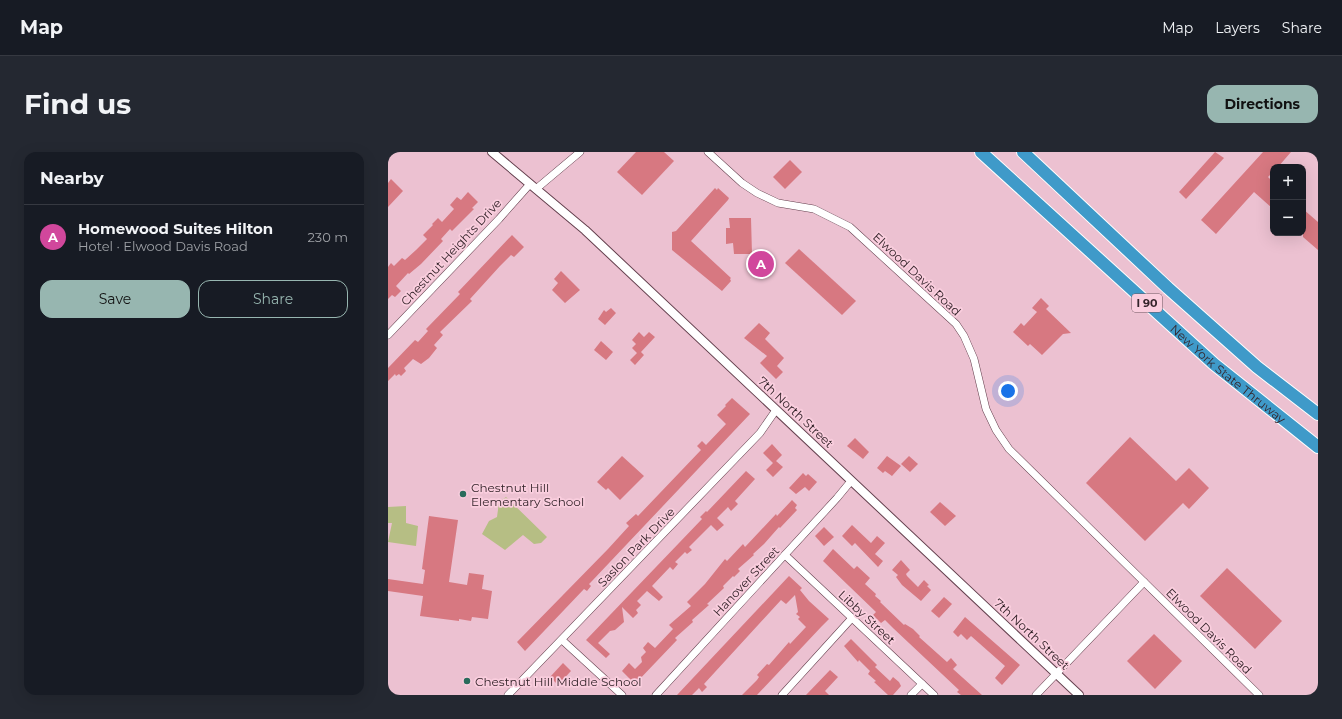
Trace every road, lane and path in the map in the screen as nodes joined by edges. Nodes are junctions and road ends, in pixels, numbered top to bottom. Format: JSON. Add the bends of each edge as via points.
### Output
{"nodes":[{"id":1,"x":492,"y":152,"type":"edge"},
{"id":2,"x":580,"y":152,"type":"edge"},
{"id":3,"x":708,"y":152,"type":"edge"},
{"id":4,"x":981,"y":152,"type":"edge"},
{"id":5,"x":1023,"y":152,"type":"edge"},
{"id":6,"x":533,"y":186,"type":"junction"},
{"id":7,"x":388,"y":334,"type":"edge"},
{"id":8,"x":776,"y":410,"type":"junction"},
{"id":9,"x":1318,"y":414,"type":"edge"},
{"id":10,"x":1318,"y":447,"type":"edge"},
{"id":11,"x":851,"y":481,"type":"junction"},
{"id":12,"x":785,"y":555,"type":"junction"},
{"id":13,"x":1144,"y":582,"type":"junction"},
{"id":14,"x":852,"y":618,"type":"junction"},
{"id":15,"x":562,"y":640,"type":"junction"},
{"id":16,"x":1056,"y":674,"type":"junction"},
{"id":17,"x":922,"y":684,"type":"junction"},
{"id":18,"x":508,"y":695,"type":"edge"},
{"id":19,"x":622,"y":695,"type":"edge"},
{"id":20,"x":656,"y":695,"type":"edge"},
{"id":21,"x":782,"y":695,"type":"edge"},
{"id":22,"x":911,"y":695,"type":"edge"},
{"id":23,"x":934,"y":695,"type":"edge"},
{"id":24,"x":1036,"y":695,"type":"edge"},
{"id":25,"x":1079,"y":695,"type":"edge"},
{"id":26,"x":1259,"y":695,"type":"edge"}],
"edges":[{"from":1,"to":6,"type":"street","name":"7th North Street"},
{"from":2,"to":6,"type":"street"},
{"from":3,"to":13,"type":"street","name":"Elwood Davis Road","via":[[757,193],[778,203],[814,209],[850,227],[956,324],[974,359],[986,409],[996,430],[1009,448]]},
{"from":4,"to":10,"type":"highway","name":"New York State Thruway","number":"I 90","via":[[1214,364]]},
{"from":5,"to":9,"type":"highway","name":"New York State Thruway","number":"I 90","via":[[1257,367]]},
{"from":6,"to":7,"type":"street","name":"Chestnut Heights Drive"},
{"from":6,"to":8,"type":"street","name":"7th North Street","via":[[585,230]]},
{"from":8,"to":11,"type":"street","name":"7th North Street"},
{"from":8,"to":15,"type":"street","name":"Saslon Park Drive","via":[[760,433]]},
{"from":11,"to":12,"type":"street","name":"Hanover Street"},
{"from":11,"to":16,"type":"street","name":"7th North Street"},
{"from":12,"to":14,"type":"street","name":"Libby Street"},
{"from":12,"to":20,"type":"street","name":"Hanover Street"},
{"from":13,"to":16,"type":"street"},
{"from":13,"to":26,"type":"street","name":"Elwood Davis Road"},
{"from":14,"to":17,"type":"street","name":"Libby Street"},
{"from":14,"to":21,"type":"street"},
{"from":15,"to":18,"type":"street","name":"Saslon Park Drive"},
{"from":15,"to":19,"type":"street"},
{"from":16,"to":24,"type":"street"},
{"from":16,"to":25,"type":"street","name":"7th North Street"},
{"from":17,"to":22,"type":"street"},
{"from":17,"to":23,"type":"street","name":"Libby Street"}]}
